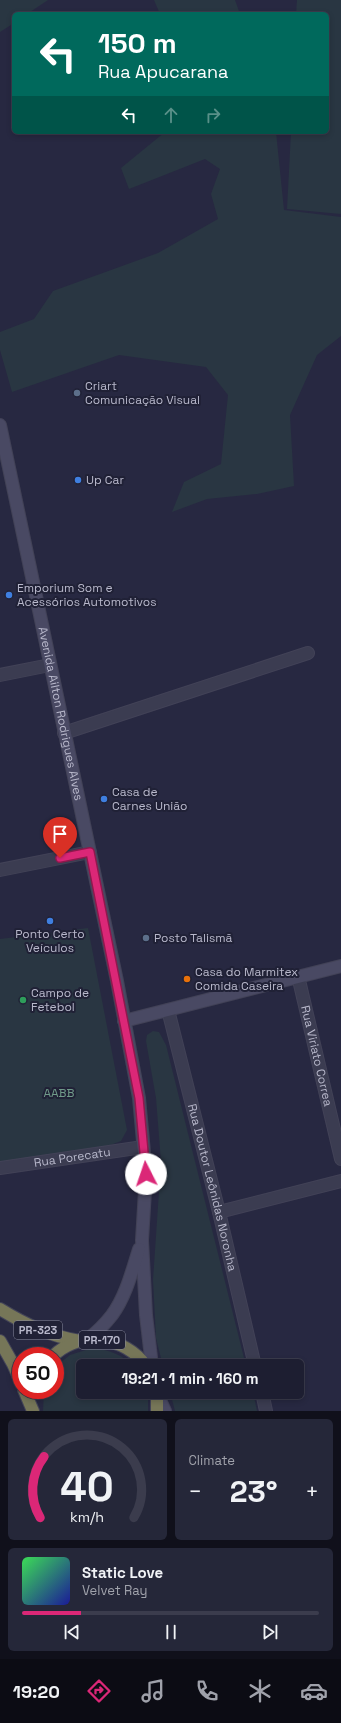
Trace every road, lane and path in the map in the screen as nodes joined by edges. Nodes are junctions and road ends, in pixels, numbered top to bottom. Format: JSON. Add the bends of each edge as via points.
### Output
{"nodes":[{"id":1,"x":0,"y":428,"type":"edge"},
{"id":2,"x":308,"y":653,"type":"dead end"},
{"id":3,"x":50,"y":665,"type":"junction"},
{"id":4,"x":0,"y":675,"type":"edge"},
{"id":5,"x":64,"y":733,"type":"junction"},
{"id":6,"x":90,"y":852,"type":"junction"},
{"id":7,"x":0,"y":870,"type":"edge"},
{"id":8,"x":341,"y":966,"type":"edge"},
{"id":9,"x":298,"y":976,"type":"junction"},
{"id":10,"x":168,"y":1010,"type":"junction"},
{"id":11,"x":124,"y":1021,"type":"junction"},
{"id":12,"x":143,"y":1147,"type":"junction"},
{"id":13,"x":341,"y":1159,"type":"edge"},
{"id":14,"x":0,"y":1168,"type":"edge"},
{"id":15,"x":341,"y":1182,"type":"edge"},
{"id":16,"x":219,"y":1212,"type":"junction"},
{"id":17,"x":142,"y":1240,"type":"junction"},
{"id":18,"x":0,"y":1309,"type":"edge"},
{"id":19,"x":84,"y":1340,"type":"junction"},
{"id":20,"x":0,"y":1341,"type":"edge"},
{"id":21,"x":64,"y":1348,"type":"edge"},
{"id":22,"x":142,"y":1359,"type":"edge"},
{"id":23,"x":151,"y":1359,"type":"edge"},
{"id":24,"x":253,"y":1359,"type":"edge"},
{"id":25,"x":12,"y":1362,"type":"edge"},
{"id":26,"x":28,"y":1399,"type":"edge"},
{"id":27,"x":34,"y":1399,"type":"edge"},
{"id":28,"x":158,"y":1399,"type":"edge"},
{"id":29,"x":160,"y":1399,"type":"edge"},
{"id":30,"x":263,"y":1399,"type":"edge"},
{"id":31,"x":33,"y":1411,"type":"edge"},
{"id":32,"x":157,"y":1411,"type":"edge"},
{"id":33,"x":165,"y":1411,"type":"edge"},
{"id":34,"x":266,"y":1411,"type":"edge"}],
"edges":[{"from":1,"to":3,"type":"main road","name":"Avenida Ailton Rodrigues Alves"},
{"from":2,"to":5,"type":"street"},
{"from":3,"to":4,"type":"street"},
{"from":3,"to":5,"type":"main road","name":"Avenida Ailton Rodrigues Alves"},
{"from":5,"to":6,"type":"main road","name":"Avenida Ailton Rodrigues Alves"},
{"from":6,"to":7,"type":"street"},
{"from":6,"to":11,"type":"main road","name":"Avenida Ailton Rodrigues Alves"},
{"from":8,"to":9,"type":"main road"},
{"from":9,"to":10,"type":"main road"},
{"from":9,"to":13,"type":"street","name":"Rua Viriato Correa"},
{"from":10,"to":11,"type":"main road"},
{"from":10,"to":16,"type":"street","name":"Rua Doutor Leônidas Noronha"},
{"from":11,"to":12,"type":"main road","name":"Avenida Ailton Rodrigues Alves","via":[[139,1098]]},
{"from":12,"to":14,"type":"street","name":"Rua Porecatu"},
{"from":12,"to":17,"type":"main road","name":"Avenida Ailton Rodrigues Alves","via":[[145,1195]]},
{"from":15,"to":16,"type":"street"},
{"from":16,"to":24,"type":"street","name":"Rua Doutor Leônidas Noronha"},
{"from":17,"to":19,"type":"main road","via":[[119,1304],[110,1318]]},
{"from":17,"to":23,"type":"main road"},
{"from":18,"to":19,"type":"highway","number":"PR-323","via":[[27,1326],[61,1338]]},
{"from":19,"to":21,"type":"highway","number":"PR-170"},
{"from":19,"to":22,"type":"highway","number":"PR-170","via":[[108,1340],[124,1345]]},
{"from":20,"to":25,"type":"highway","number":"PR-323"},
{"from":26,"to":31,"type":"highway"},
{"from":27,"to":31,"type":"highway"},
{"from":28,"to":32,"type":"highway"},
{"from":29,"to":33,"type":"main road"},
{"from":30,"to":34,"type":"street"}]}
